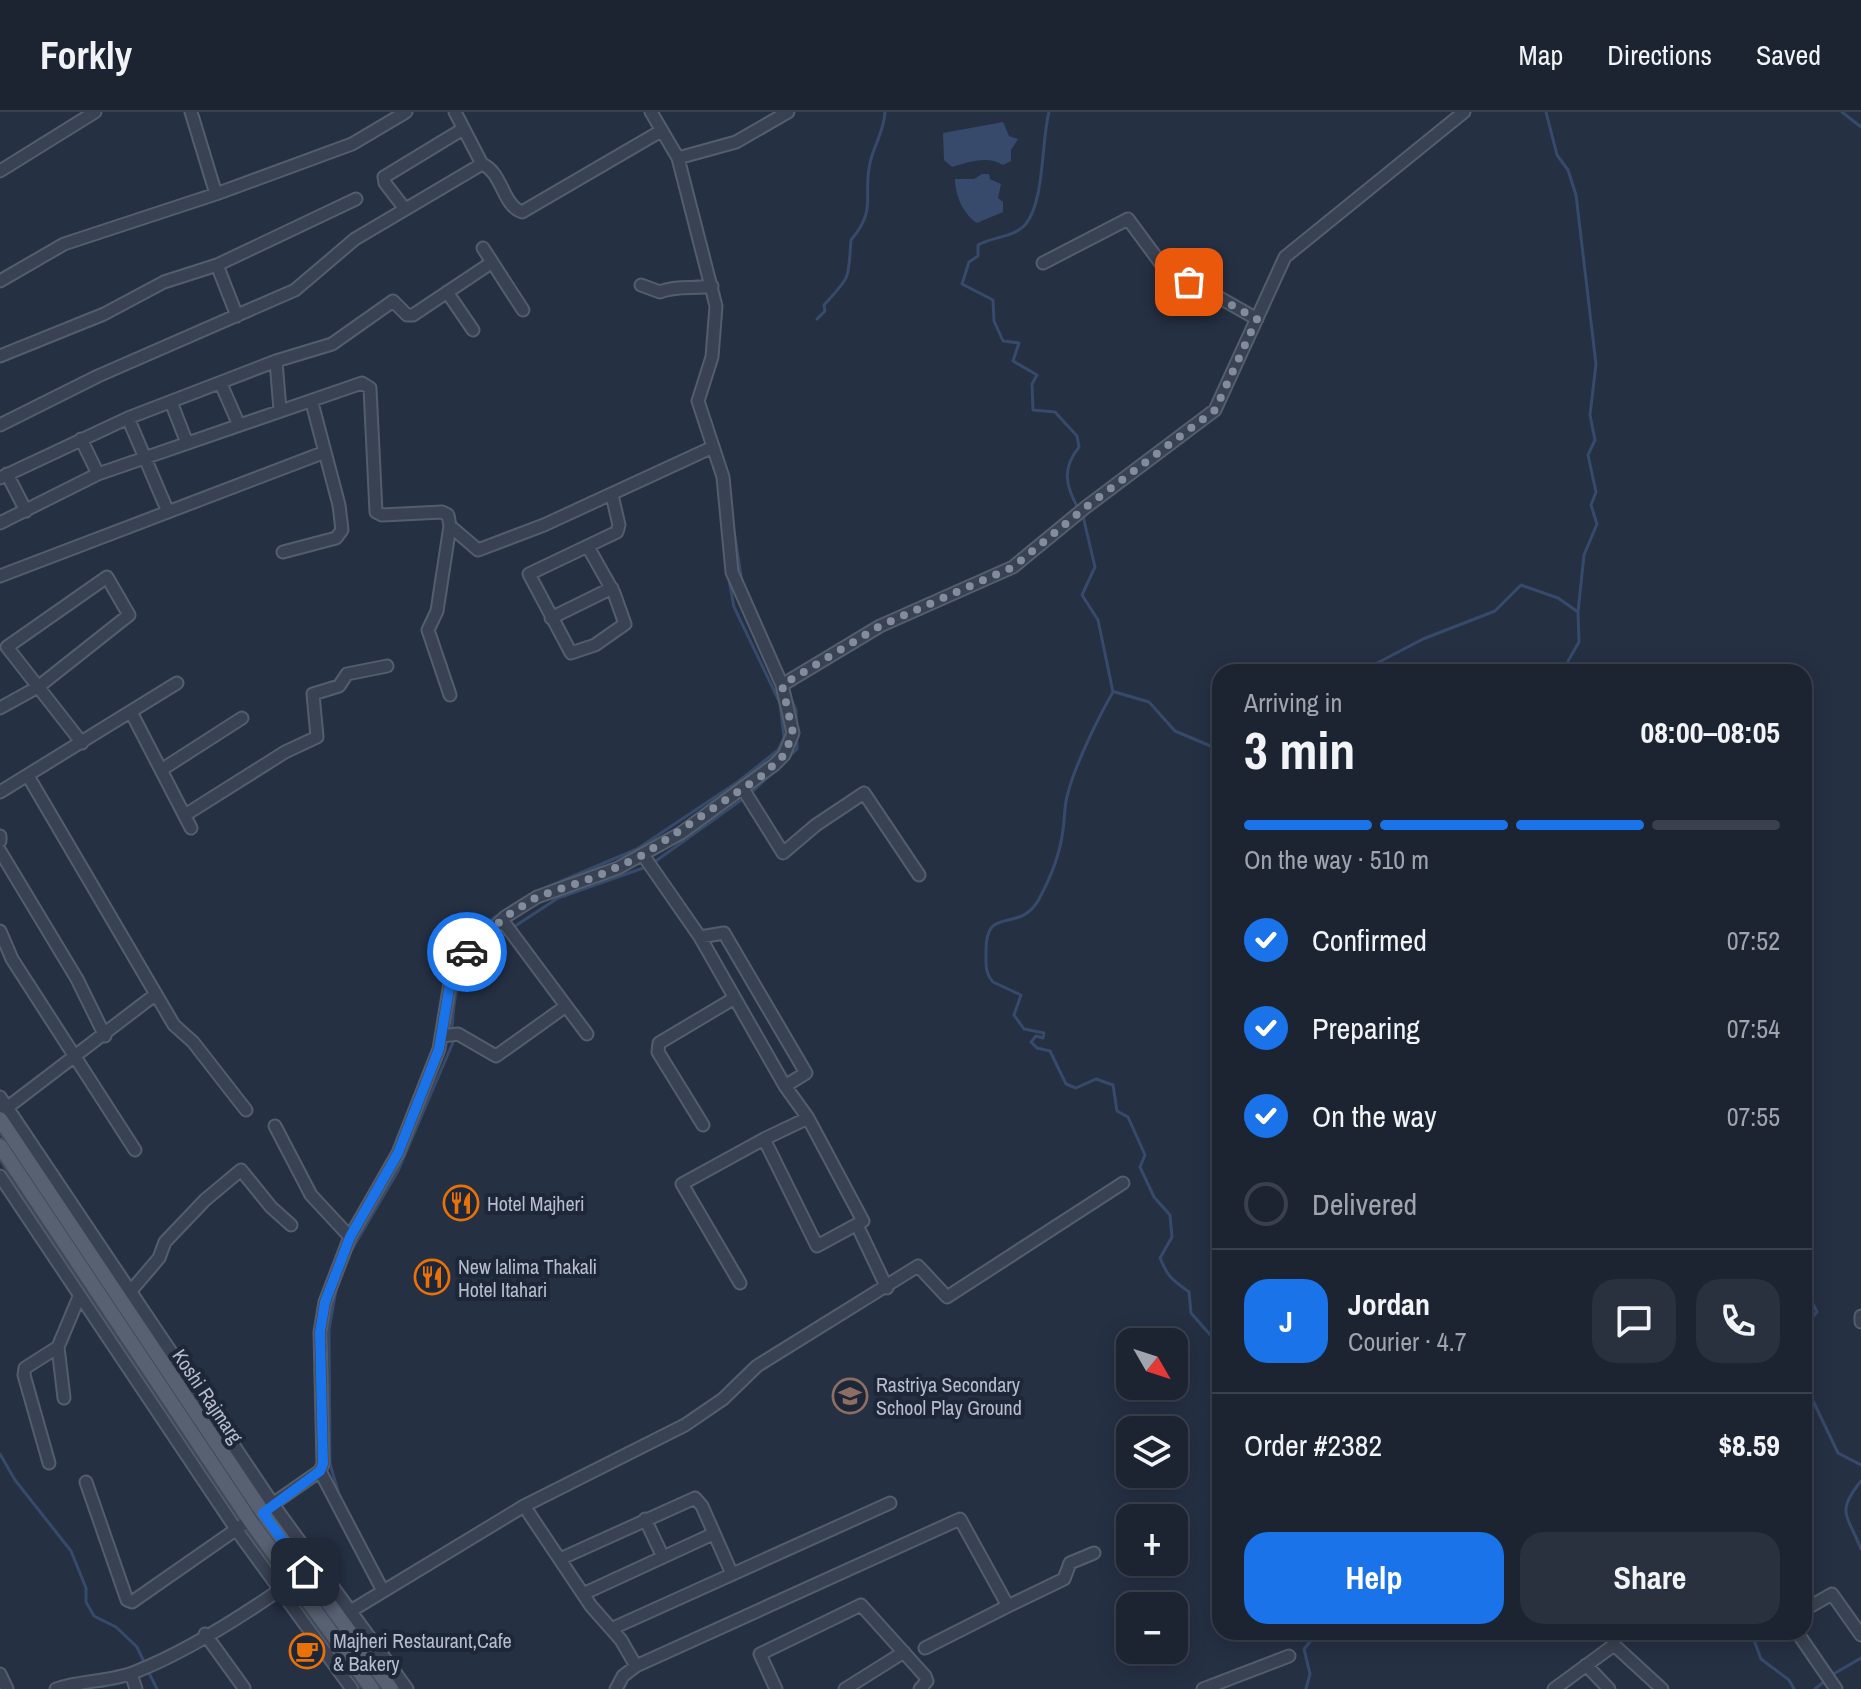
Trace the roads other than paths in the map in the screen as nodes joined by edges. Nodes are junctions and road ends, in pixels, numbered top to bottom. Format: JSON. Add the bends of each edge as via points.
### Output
{"nodes":[{"id":1,"x":95,"y":112,"type":"edge"},
{"id":2,"x":191,"y":112,"type":"edge"},
{"id":3,"x":406,"y":112,"type":"edge"},
{"id":4,"x":455,"y":112,"type":"edge"},
{"id":5,"x":651,"y":112,"type":"edge"},
{"id":6,"x":788,"y":112,"type":"edge"},
{"id":7,"x":1464,"y":112,"type":"edge"},
{"id":8,"x":463,"y":129,"type":"junction"},
{"id":9,"x":661,"y":131,"type":"junction"},
{"id":10,"x":678,"y":158,"type":"junction"},
{"id":11,"x":482,"y":164,"type":"junction"},
{"id":12,"x":0,"y":171,"type":"edge"},
{"id":13,"x":216,"y":194,"type":"junction"},
{"id":14,"x":356,"y":199,"type":"dead end"},
{"id":15,"x":405,"y":209,"type":"junction"},
{"id":16,"x":483,"y":248,"type":"dead end"},
{"id":17,"x":491,"y":263,"type":"junction"},
{"id":18,"x":1043,"y":263,"type":"dead end"},
{"id":19,"x":217,"y":265,"type":"junction"},
{"id":20,"x":0,"y":281,"type":"edge"},
{"id":21,"x":641,"y":285,"type":"dead end"},
{"id":22,"x":712,"y":286,"type":"junction"},
{"id":23,"x":447,"y":292,"type":"junction"},
{"id":24,"x":523,"y":310,"type":"dead end"},
{"id":25,"x":237,"y":316,"type":"junction"},
{"id":26,"x":1257,"y":319,"type":"junction"},
{"id":27,"x":473,"y":330,"type":"dead end"},
{"id":28,"x":0,"y":356,"type":"edge"},
{"id":29,"x":276,"y":361,"type":"junction"},
{"id":30,"x":221,"y":384,"type":"junction"},
{"id":31,"x":171,"y":402,"type":"junction"},
{"id":32,"x":312,"y":403,"type":"junction"},
{"id":33,"x":280,"y":410,"type":"junction"},
{"id":34,"x":128,"y":418,"type":"junction"},
{"id":35,"x":0,"y":425,"type":"edge"},
{"id":36,"x":239,"y":425,"type":"junction"},
{"id":37,"x":81,"y":439,"type":"junction"},
{"id":38,"x":187,"y":443,"type":"junction"},
{"id":39,"x":713,"y":447,"type":"junction"},
{"id":40,"x":325,"y":452,"type":"junction"},
{"id":41,"x":146,"y":458,"type":"junction"},
{"id":42,"x":98,"y":474,"type":"junction"},
{"id":43,"x":3,"y":476,"type":"edge"},
{"id":44,"x":612,"y":495,"type":"junction"},
{"id":45,"x":26,"y":511,"type":"junction"},
{"id":46,"x":168,"y":512,"type":"junction"},
{"id":47,"x":0,"y":523,"type":"edge"},
{"id":48,"x":450,"y":526,"type":"junction"},
{"id":49,"x":588,"y":547,"type":"junction"},
{"id":50,"x":283,"y":552,"type":"dead end"},
{"id":51,"x":0,"y":576,"type":"edge"},
{"id":52,"x":612,"y":588,"type":"junction"},
{"id":53,"x":551,"y":618,"type":"junction"},
{"id":54,"x":4,"y":649,"type":"edge"},
{"id":55,"x":387,"y":666,"type":"dead end"},
{"id":56,"x":177,"y":683,"type":"dead end"},
{"id":57,"x":782,"y":685,"type":"junction"},
{"id":58,"x":38,"y":687,"type":"junction"},
{"id":59,"x":450,"y":695,"type":"dead end"},
{"id":60,"x":0,"y":708,"type":"edge"},
{"id":61,"x":131,"y":712,"type":"junction"},
{"id":62,"x":242,"y":718,"type":"dead end"},
{"id":63,"x":82,"y":743,"type":"junction"},
{"id":64,"x":161,"y":770,"type":"junction"},
{"id":65,"x":28,"y":776,"type":"junction"},
{"id":66,"x":743,"y":789,"type":"junction"},
{"id":67,"x":0,"y":792,"type":"edge"},
{"id":68,"x":185,"y":815,"type":"junction"},
{"id":69,"x":191,"y":828,"type":"dead end"},
{"id":70,"x":0,"y":851,"type":"edge"},
{"id":71,"x":643,"y":855,"type":"junction"},
{"id":72,"x":919,"y":875,"type":"dead end"},
{"id":73,"x":502,"y":920,"type":"junction"},
{"id":74,"x":0,"y":931,"type":"edge"},
{"id":75,"x":700,"y":937,"type":"junction"},
{"id":76,"x":156,"y":994,"type":"junction"},
{"id":77,"x":733,"y":999,"type":"junction"},
{"id":78,"x":566,"y":1006,"type":"junction"},
{"id":79,"x":587,"y":1034,"type":"dead end"},
{"id":80,"x":105,"y":1036,"type":"junction"},
{"id":81,"x":442,"y":1036,"type":"junction"},
{"id":82,"x":76,"y":1056,"type":"junction"},
{"id":83,"x":785,"y":1086,"type":"junction"},
{"id":84,"x":2,"y":1109,"type":"edge"},
{"id":85,"x":246,"y":1110,"type":"dead end"},
{"id":86,"x":808,"y":1118,"type":"junction"},
{"id":87,"x":703,"y":1125,"type":"dead end"},
{"id":88,"x":275,"y":1126,"type":"dead end"},
{"id":89,"x":764,"y":1139,"type":"junction"},
{"id":90,"x":0,"y":1146,"type":"edge"},
{"id":91,"x":135,"y":1150,"type":"dead end"},
{"id":92,"x":0,"y":1176,"type":"edge"},
{"id":93,"x":1123,"y":1183,"type":"dead end"},
{"id":94,"x":291,"y":1225,"type":"dead end"},
{"id":95,"x":857,"y":1225,"type":"junction"},
{"id":96,"x":350,"y":1237,"type":"junction"},
{"id":97,"x":740,"y":1283,"type":"dead end"},
{"id":98,"x":887,"y":1288,"type":"junction"},
{"id":99,"x":130,"y":1292,"type":"junction"},
{"id":100,"x":79,"y":1297,"type":"junction"},
{"id":101,"x":1861,"y":1316,"type":"edge"},
{"id":102,"x":1861,"y":1322,"type":"edge"},
{"id":103,"x":58,"y":1347,"type":"junction"},
{"id":104,"x":64,"y":1398,"type":"dead end"},
{"id":105,"x":49,"y":1463,"type":"dead end"},
{"id":106,"x":320,"y":1471,"type":"junction"},
{"id":107,"x":86,"y":1482,"type":"dead end"},
{"id":108,"x":890,"y":1503,"type":"dead end"},
{"id":109,"x":524,"y":1506,"type":"junction"},
{"id":110,"x":262,"y":1513,"type":"junction"},
{"id":111,"x":645,"y":1519,"type":"junction"},
{"id":112,"x":238,"y":1532,"type":"junction"},
{"id":113,"x":713,"y":1534,"type":"junction"},
{"id":114,"x":1094,"y":1553,"type":"dead end"},
{"id":115,"x":663,"y":1557,"type":"junction"},
{"id":116,"x":560,"y":1559,"type":"junction"},
{"id":117,"x":309,"y":1569,"type":"junction"},
{"id":118,"x":732,"y":1574,"type":"junction"},
{"id":119,"x":279,"y":1589,"type":"junction"},
{"id":120,"x":383,"y":1591,"type":"junction"},
{"id":121,"x":583,"y":1594,"type":"junction"},
{"id":122,"x":1812,"y":1605,"type":"edge"},
{"id":123,"x":1008,"y":1606,"type":"junction"},
{"id":124,"x":349,"y":1612,"type":"junction"},
{"id":125,"x":611,"y":1629,"type":"junction"},
{"id":126,"x":205,"y":1634,"type":"junction"},
{"id":127,"x":1861,"y":1635,"type":"edge"},
{"id":128,"x":1803,"y":1640,"type":"edge"},
{"id":129,"x":925,"y":1648,"type":"dead end"},
{"id":130,"x":904,"y":1652,"type":"junction"},
{"id":131,"x":1289,"y":1656,"type":"dead end"},
{"id":132,"x":1586,"y":1665,"type":"junction"},
{"id":133,"x":636,"y":1666,"type":"junction"},
{"id":134,"x":142,"y":1669,"type":"junction"},
{"id":135,"x":0,"y":1674,"type":"edge"},
{"id":136,"x":1832,"y":1682,"type":"edge"},
{"id":137,"x":1569,"y":1685,"type":"edge"},
{"id":138,"x":244,"y":1688,"type":"edge"},
{"id":139,"x":7,"y":1689,"type":"edge"},
{"id":140,"x":56,"y":1689,"type":"edge"},
{"id":141,"x":136,"y":1689,"type":"edge"},
{"id":142,"x":352,"y":1689,"type":"edge"},
{"id":143,"x":372,"y":1689,"type":"edge"},
{"id":144,"x":391,"y":1689,"type":"edge"},
{"id":145,"x":407,"y":1689,"type":"edge"},
{"id":146,"x":616,"y":1689,"type":"edge"},
{"id":147,"x":776,"y":1689,"type":"edge"},
{"id":148,"x":845,"y":1689,"type":"edge"},
{"id":149,"x":920,"y":1689,"type":"edge"},
{"id":150,"x":1203,"y":1689,"type":"edge"},
{"id":151,"x":1554,"y":1689,"type":"edge"},
{"id":152,"x":1609,"y":1689,"type":"edge"},
{"id":153,"x":1662,"y":1689,"type":"edge"}],
"edges":[{"from":1,"to":12,"type":"street"},
{"from":2,"to":13,"type":"street"},
{"from":3,"to":13,"type":"street","via":[[352,144]]},
{"from":4,"to":8,"type":"street"},
{"from":5,"to":9,"type":"street"},
{"from":6,"to":10,"type":"street","via":[[736,142]]},
{"from":7,"to":26,"type":"street","via":[[1285,257]]},
{"from":8,"to":11,"type":"street"},
{"from":8,"to":15,"type":"street","via":[[384,177]]},
{"from":9,"to":10,"type":"street"},
{"from":9,"to":11,"type":"street","via":[[522,212]]},
{"from":10,"to":22,"type":"street"},
{"from":11,"to":15,"type":"street"},
{"from":13,"to":20,"type":"street","via":[[64,244]]},
{"from":14,"to":19,"type":"street"},
{"from":15,"to":25,"type":"street","via":[[355,239],[295,290]]},
{"from":16,"to":17,"type":"street"},
{"from":17,"to":23,"type":"street"},
{"from":17,"to":24,"type":"street"},
{"from":18,"to":26,"type":"street","via":[[1128,219],[1162,265]]},
{"from":19,"to":25,"type":"street"},
{"from":19,"to":28,"type":"street","via":[[164,282],[104,314]]},
{"from":21,"to":22,"type":"street","via":[[660,292]]},
{"from":22,"to":39,"type":"street","via":[[716,333],[698,401]]},
{"from":23,"to":27,"type":"street"},
{"from":23,"to":29,"type":"street","via":[[413,315],[393,301],[332,344]]},
{"from":25,"to":35,"type":"street"},
{"from":26,"to":57,"type":"street","via":[[1215,410],[1013,567],[880,626]]},
{"from":29,"to":30,"type":"street"},
{"from":29,"to":33,"type":"street"},
{"from":30,"to":31,"type":"street"},
{"from":30,"to":36,"type":"street"},
{"from":31,"to":34,"type":"street"},
{"from":31,"to":38,"type":"street"},
{"from":32,"to":33,"type":"street"},
{"from":32,"to":40,"type":"street"},
{"from":32,"to":48,"type":"street","via":[[368,385],[376,512],[442,512]]},
{"from":33,"to":36,"type":"street"},
{"from":34,"to":37,"type":"street"},
{"from":34,"to":41,"type":"street"},
{"from":36,"to":38,"type":"street"},
{"from":37,"to":42,"type":"street"},
{"from":37,"to":43,"type":"street"},
{"from":38,"to":41,"type":"street"},
{"from":39,"to":44,"type":"street"},
{"from":39,"to":57,"type":"street","via":[[723,477],[732,572]]},
{"from":40,"to":46,"type":"street"},
{"from":40,"to":50,"type":"street","via":[[339,505],[340,535]]},
{"from":41,"to":42,"type":"street"},
{"from":41,"to":46,"type":"street"},
{"from":42,"to":45,"type":"street"},
{"from":43,"to":45,"type":"street"},
{"from":44,"to":48,"type":"street","via":[[478,550]]},
{"from":44,"to":49,"type":"street","via":[[617,532]]},
{"from":45,"to":47,"type":"street"},
{"from":46,"to":51,"type":"street"},
{"from":48,"to":59,"type":"street","via":[[437,611],[428,630]]},
{"from":49,"to":52,"type":"street"},
{"from":49,"to":53,"type":"street","via":[[529,574]]},
{"from":52,"to":53,"type":"street"},
{"from":52,"to":53,"type":"street","via":[[625,624],[595,645],[571,653]]},
{"from":54,"to":58,"type":"street"},
{"from":54,"to":58,"type":"street","via":[[107,577],[129,615]]},
{"from":55,"to":68,"type":"street","via":[[347,674],[339,686],[313,694],[317,737]]},
{"from":56,"to":61,"type":"street"},
{"from":57,"to":66,"type":"street","via":[[793,733],[790,744],[774,765]]},
{"from":58,"to":60,"type":"street"},
{"from":58,"to":63,"type":"street"},
{"from":61,"to":63,"type":"street"},
{"from":61,"to":64,"type":"street"},
{"from":62,"to":64,"type":"street"},
{"from":63,"to":65,"type":"street"},
{"from":64,"to":68,"type":"street"},
{"from":65,"to":67,"type":"street"},
{"from":65,"to":76,"type":"street"},
{"from":66,"to":71,"type":"street"},
{"from":66,"to":72,"type":"street","via":[[783,853],[864,793]]},
{"from":68,"to":69,"type":"street"},
{"from":70,"to":80,"type":"street"},
{"from":71,"to":73,"type":"street","via":[[537,897]]},
{"from":71,"to":75,"type":"street"},
{"from":73,"to":78,"type":"street"},
{"from":73,"to":81,"type":"street","via":[[458,963]]},
{"from":74,"to":82,"type":"street","via":[[12,959]]},
{"from":75,"to":77,"type":"street"},
{"from":75,"to":83,"type":"street","via":[[724,933],[806,1073]]},
{"from":76,"to":80,"type":"street"},
{"from":76,"to":85,"type":"street","via":[[174,1025]]},
{"from":77,"to":83,"type":"street"},
{"from":77,"to":87,"type":"street","via":[[659,1043],[658,1052]]},
{"from":78,"to":79,"type":"street"},
{"from":78,"to":81,"type":"street","via":[[496,1056],[458,1034]]},
{"from":80,"to":82,"type":"street"},
{"from":81,"to":96,"type":"street","via":[[398,1153]]},
{"from":82,"to":84,"type":"street"},
{"from":82,"to":91,"type":"street"},
{"from":83,"to":86,"type":"street"},
{"from":84,"to":99,"type":"street"},
{"from":84,"to":110,"type":"main road","name":"Koshi Rajmarg"},
{"from":86,"to":89,"type":"street"},
{"from":86,"to":95,"type":"street","via":[[863,1221]]},
{"from":88,"to":96,"type":"street","via":[[311,1195]]},
{"from":89,"to":95,"type":"street","via":[[817,1246]]},
{"from":89,"to":97,"type":"street","via":[[682,1184]]},
{"from":90,"to":110,"type":"main road","name":"Koshi Rajmarg"},
{"from":92,"to":100,"type":"street"},
{"from":93,"to":98,"type":"street","via":[[947,1297],[918,1266]]},
{"from":94,"to":99,"type":"street","via":[[241,1170],[165,1242],[159,1258]]},
{"from":95,"to":98,"type":"street"},
{"from":96,"to":106,"type":"street","via":[[325,1302],[320,1332]]},
{"from":98,"to":109,"type":"street","via":[[757,1366],[685,1425]]},
{"from":99,"to":110,"type":"street"},
{"from":100,"to":103,"type":"street"},
{"from":100,"to":112,"type":"street"},
{"from":101,"to":102,"type":"street"},
{"from":103,"to":104,"type":"street"},
{"from":103,"to":105,"type":"street","via":[[25,1368],[24,1375]]},
{"from":106,"to":110,"type":"street"},
{"from":106,"to":120,"type":"street"},
{"from":107,"to":112,"type":"street","via":[[132,1602]]},
{"from":108,"to":118,"type":"street"},
{"from":109,"to":116,"type":"street"},
{"from":109,"to":120,"type":"street"},
{"from":110,"to":112,"type":"street"},
{"from":110,"to":117,"type":"main road","name":"Koshi Rajmarg"},
{"from":110,"to":117,"type":"street"},
{"from":111,"to":113,"type":"street","via":[[695,1498]]},
{"from":111,"to":115,"type":"street"},
{"from":111,"to":116,"type":"street"},
{"from":112,"to":119,"type":"street"},
{"from":113,"to":115,"type":"street"},
{"from":113,"to":118,"type":"street"},
{"from":114,"to":123,"type":"street","via":[[1070,1563],[1064,1579]]},
{"from":115,"to":121,"type":"street"},
{"from":116,"to":121,"type":"street"},
{"from":117,"to":119,"type":"street"},
{"from":117,"to":124,"type":"street"},
{"from":117,"to":143,"type":"main road","name":"Koshi Rajmarg"},
{"from":117,"to":144,"type":"main road","name":"Koshi Rajmarg"},
{"from":118,"to":125,"type":"street"},
{"from":119,"to":126,"type":"street"},
{"from":119,"to":142,"type":"street"},
{"from":120,"to":124,"type":"street"},
{"from":121,"to":125,"type":"street"},
{"from":122,"to":127,"type":"street","via":[[1832,1594]]},
{"from":123,"to":129,"type":"street"},
{"from":123,"to":133,"type":"street","via":[[960,1519]]},
{"from":124,"to":145,"type":"street"},
{"from":125,"to":133,"type":"street"},
{"from":126,"to":134,"type":"street"},
{"from":126,"to":138,"type":"street"},
{"from":128,"to":136,"type":"street"},
{"from":130,"to":147,"type":"street","via":[[861,1605],[760,1654]]},
{"from":130,"to":148,"type":"street"},
{"from":130,"to":149,"type":"street","via":[[925,1676]]},
{"from":131,"to":150,"type":"street"},
{"from":132,"to":137,"type":"street"},
{"from":132,"to":152,"type":"street"},
{"from":132,"to":153,"type":"street","via":[[1616,1646]]},
{"from":133,"to":146,"type":"street"},
{"from":134,"to":140,"type":"street"},
{"from":134,"to":141,"type":"street"},
{"from":135,"to":139,"type":"street"},
{"from":137,"to":151,"type":"street"}]}
